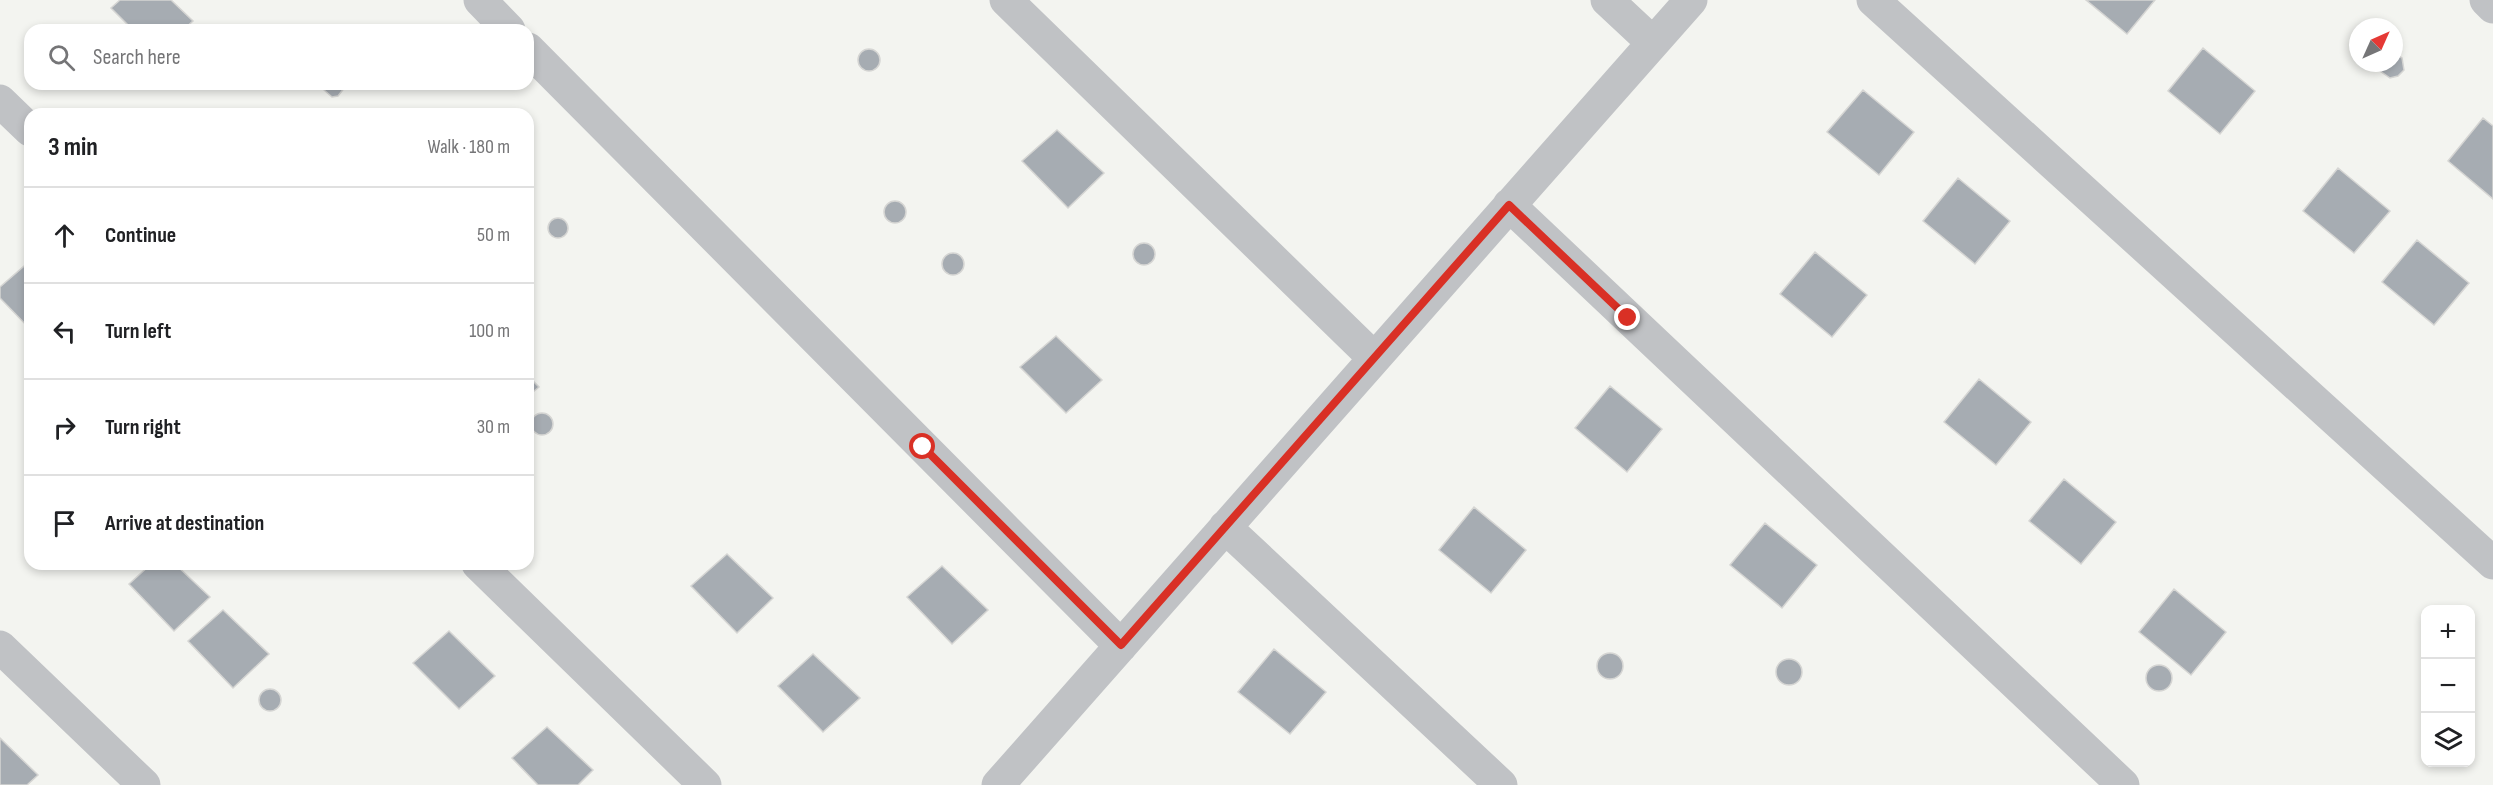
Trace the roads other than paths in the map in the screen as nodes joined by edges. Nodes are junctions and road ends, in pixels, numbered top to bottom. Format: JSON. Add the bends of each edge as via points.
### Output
{"nodes":[{"id":1,"x":480,"y":0,"type":"edge"},
{"id":2,"x":1006,"y":0,"type":"edge"},
{"id":3,"x":1607,"y":0,"type":"edge"},
{"id":4,"x":1691,"y":0,"type":"edge"},
{"id":5,"x":1873,"y":0,"type":"edge"},
{"id":6,"x":2486,"y":0,"type":"edge"},
{"id":7,"x":2493,"y":7,"type":"edge"},
{"id":8,"x":503,"y":24,"type":"edge"},
{"id":9,"x":1652,"y":42,"type":"junction"},
{"id":10,"x":534,"y":55,"type":"edge"},
{"id":11,"x":0,"y":101,"type":"edge"},
{"id":12,"x":24,"y":124,"type":"edge"},
{"id":13,"x":1509,"y":205,"type":"junction"},
{"id":14,"x":1374,"y":358,"type":"junction"},
{"id":15,"x":1225,"y":527,"type":"junction"},
{"id":16,"x":2493,"y":563,"type":"edge"},
{"id":17,"x":483,"y":570,"type":"edge"},
{"id":18,"x":1121,"y":645,"type":"junction"},
{"id":19,"x":0,"y":647,"type":"edge"},
{"id":20,"x":144,"y":785,"type":"edge"},
{"id":21,"x":705,"y":785,"type":"edge"},
{"id":22,"x":998,"y":785,"type":"edge"},
{"id":23,"x":1501,"y":785,"type":"edge"},
{"id":24,"x":2123,"y":785,"type":"edge"}],
"edges":[{"from":1,"to":8,"type":"street"},
{"from":2,"to":14,"type":"street"},
{"from":3,"to":9,"type":"street"},
{"from":4,"to":9,"type":"street"},
{"from":5,"to":16,"type":"street"},
{"from":6,"to":7,"type":"street"},
{"from":9,"to":13,"type":"street"},
{"from":10,"to":18,"type":"street"},
{"from":11,"to":12,"type":"street"},
{"from":13,"to":14,"type":"street"},
{"from":13,"to":24,"type":"street"},
{"from":14,"to":15,"type":"street"},
{"from":15,"to":18,"type":"street"},
{"from":15,"to":23,"type":"street"},
{"from":17,"to":21,"type":"street"},
{"from":18,"to":22,"type":"street"},
{"from":19,"to":20,"type":"street"}]}
